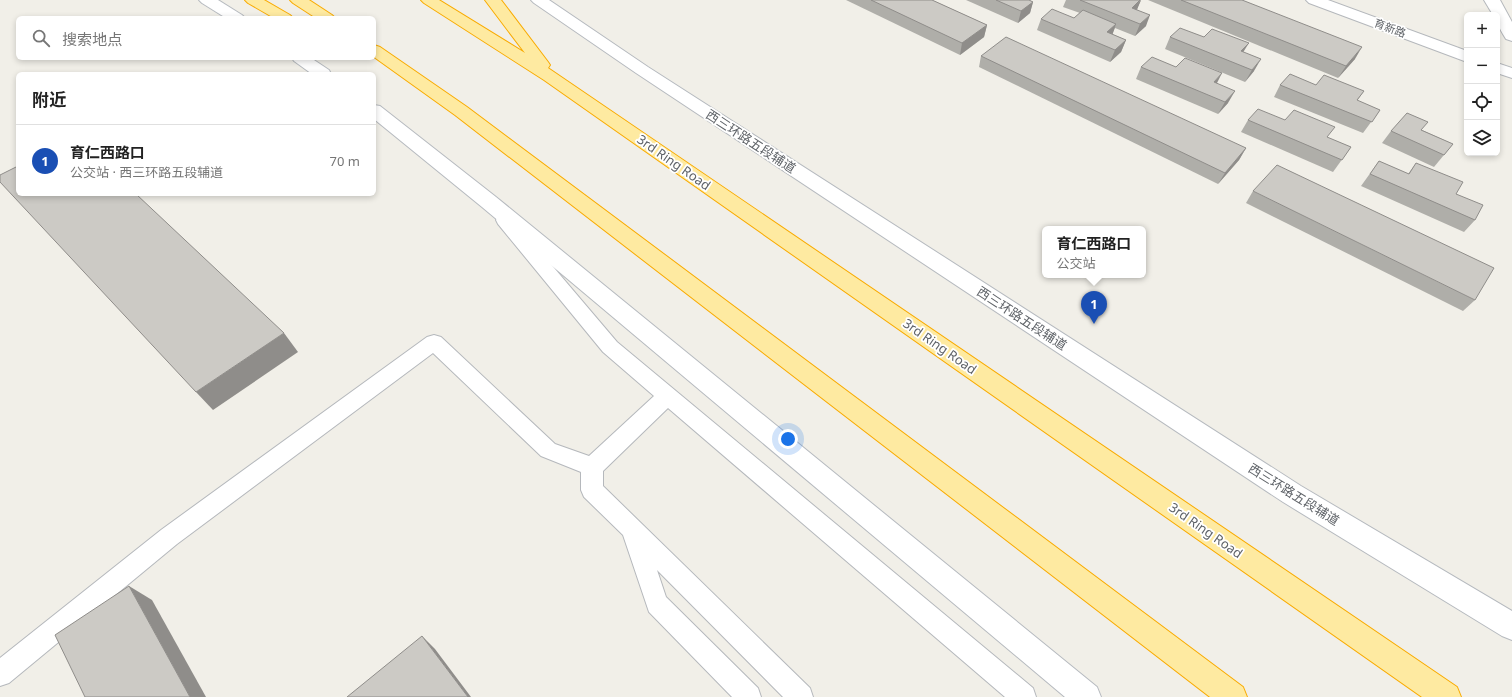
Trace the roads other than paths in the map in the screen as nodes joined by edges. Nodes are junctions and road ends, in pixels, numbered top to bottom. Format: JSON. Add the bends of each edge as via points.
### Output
{"nodes":[{"id":1,"x":206,"y":0,"type":"edge"},
{"id":2,"x":253,"y":0,"type":"edge"},
{"id":3,"x":298,"y":0,"type":"edge"},
{"id":4,"x":429,"y":0,"type":"edge"},
{"id":5,"x":493,"y":0,"type":"edge"},
{"id":6,"x":539,"y":0,"type":"edge"},
{"id":7,"x":1314,"y":0,"type":"edge"},
{"id":8,"x":1492,"y":0,"type":"edge"},
{"id":9,"x":234,"y":16,"type":"edge"},
{"id":10,"x":281,"y":16,"type":"edge"},
{"id":11,"x":324,"y":16,"type":"edge"},
{"id":12,"x":1512,"y":36,"type":"edge"},
{"id":13,"x":376,"y":51,"type":"edge"},
{"id":14,"x":1464,"y":55,"type":"edge"},
{"id":15,"x":303,"y":60,"type":"edge"},
{"id":16,"x":363,"y":60,"type":"edge"},
{"id":17,"x":1500,"y":69,"type":"edge"},
{"id":18,"x":320,"y":72,"type":"edge"},
{"id":19,"x":1512,"y":73,"type":"edge"},
{"id":20,"x":550,"y":76,"type":"junction"},
{"id":21,"x":461,"y":111,"type":"junction"},
{"id":22,"x":376,"y":112,"type":"edge"},
{"id":23,"x":490,"y":202,"type":"junction"},
{"id":24,"x":668,"y":396,"type":"junction"},
{"id":25,"x":592,"y":466,"type":"junction"},
{"id":26,"x":632,"y":529,"type":"junction"},
{"id":27,"x":1512,"y":626,"type":"edge"},
{"id":28,"x":0,"y":674,"type":"edge"},
{"id":29,"x":749,"y":697,"type":"edge"},
{"id":30,"x":801,"y":697,"type":"edge"},
{"id":31,"x":1024,"y":697,"type":"edge"},
{"id":32,"x":1087,"y":697,"type":"edge"},
{"id":33,"x":1233,"y":697,"type":"edge"},
{"id":34,"x":1447,"y":697,"type":"edge"}],
"edges":[{"from":1,"to":9,"type":"main road"},
{"from":2,"to":10,"type":"highway"},
{"from":3,"to":11,"type":"highway"},
{"from":4,"to":20,"type":"highway","name":"3rd Ring Road"},
{"from":5,"to":20,"type":"highway"},
{"from":6,"to":27,"type":"main road","name":"西三环路五段辅道","via":[[648,75],[1292,494]]},
{"from":7,"to":14,"type":"main road","name":"育新路"},
{"from":8,"to":12,"type":"main road"},
{"from":13,"to":21,"type":"highway"},
{"from":15,"to":18,"type":"main road"},
{"from":16,"to":21,"type":"highway"},
{"from":17,"to":19,"type":"main road"},
{"from":20,"to":34,"type":"highway","name":"3rd Ring Road"},
{"from":21,"to":33,"type":"highway"},
{"from":22,"to":23,"type":"main road"},
{"from":23,"to":24,"type":"lane","via":[[610,347]]},
{"from":23,"to":32,"type":"main road"},
{"from":24,"to":25,"type":"lane"},
{"from":24,"to":31,"type":"lane"},
{"from":25,"to":26,"type":"lane","via":[[592,490]]},
{"from":25,"to":28,"type":"lane","via":[[548,450],[434,342],[169,537]]},
{"from":26,"to":29,"type":"lane","via":[[657,604]]},
{"from":26,"to":30,"type":"lane"}]}
